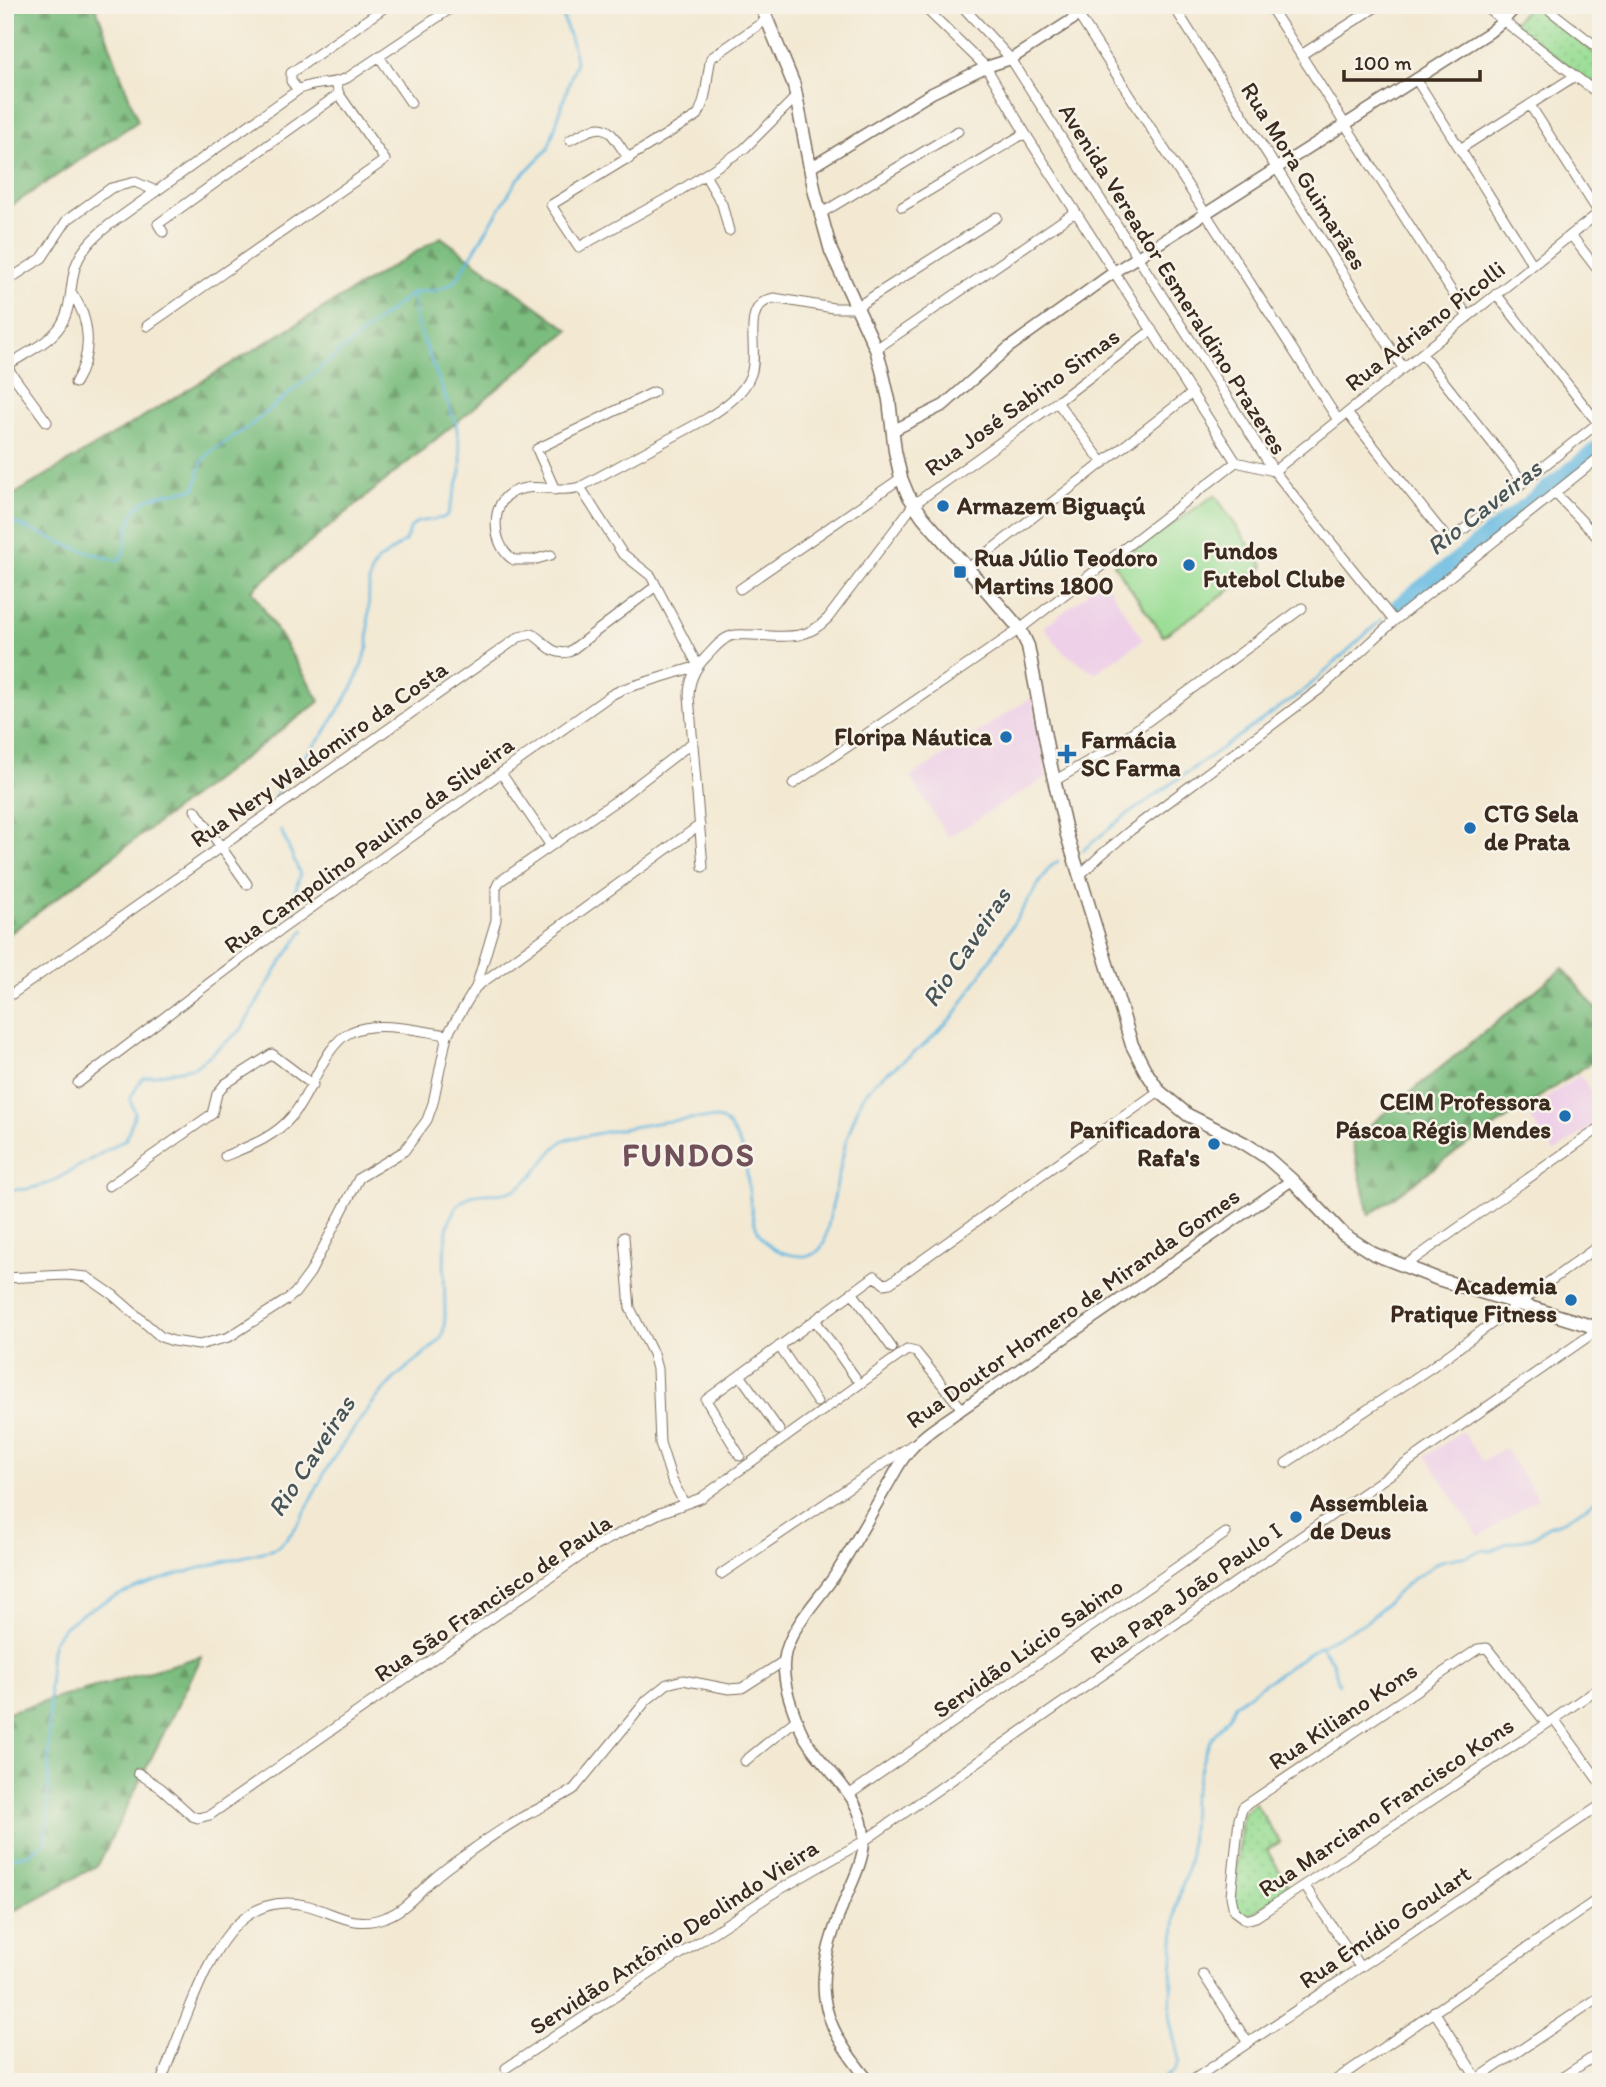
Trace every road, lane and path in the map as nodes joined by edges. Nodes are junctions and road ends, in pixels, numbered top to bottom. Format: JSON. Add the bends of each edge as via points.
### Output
{"nodes":[{"id":1,"x":388,"y":5,"type":"edge"},
{"id":2,"x":456,"y":5,"type":"edge"},
{"id":3,"x":761,"y":5,"type":"edge"},
{"id":4,"x":922,"y":5,"type":"edge"},
{"id":5,"x":961,"y":5,"type":"edge"},
{"id":6,"x":1095,"y":5,"type":"edge"},
{"id":7,"x":1173,"y":5,"type":"edge"},
{"id":8,"x":1269,"y":5,"type":"edge"},
{"id":9,"x":1379,"y":5,"type":"edge"},
{"id":10,"x":1483,"y":5,"type":"edge"},
{"id":11,"x":1518,"y":5,"type":"edge"},
{"id":12,"x":1543,"y":5,"type":"edge"},
{"id":13,"x":1079,"y":16,"type":"junction"},
{"id":14,"x":766,"y":20,"type":"junction"},
{"id":15,"x":1503,"y":21,"type":"junction"},
{"id":16,"x":1601,"y":50,"type":"edge"},
{"id":17,"x":1301,"y":55,"type":"junction"},
{"id":18,"x":380,"y":58,"type":"junction"},
{"id":19,"x":1011,"y":59,"type":"junction"},
{"id":20,"x":986,"y":67,"type":"junction"},
{"id":21,"x":1575,"y":76,"type":"junction"},
{"id":22,"x":1416,"y":79,"type":"junction"},
{"id":23,"x":336,"y":83,"type":"junction"},
{"id":24,"x":298,"y":90,"type":"junction"},
{"id":25,"x":339,"y":94,"type":"junction"},
{"id":26,"x":797,"y":96,"type":"junction"},
{"id":27,"x":1601,"y":96,"type":"edge"},
{"id":28,"x":411,"y":103,"type":"dead end"},
{"id":29,"x":1530,"y":105,"type":"junction"},
{"id":30,"x":1345,"y":124,"type":"junction"},
{"id":31,"x":958,"y":131,"type":"dead end"},
{"id":32,"x":1026,"y":133,"type":"junction"},
{"id":33,"x":570,"y":139,"type":"dead end"},
{"id":34,"x":1460,"y":149,"type":"junction"},
{"id":35,"x":629,"y":159,"type":"junction"},
{"id":36,"x":810,"y":168,"type":"junction"},
{"id":37,"x":1276,"y":168,"type":"junction"},
{"id":38,"x":705,"y":175,"type":"junction"},
{"id":39,"x":156,"y":191,"type":"junction"},
{"id":40,"x":902,"y":207,"type":"dead end"},
{"id":41,"x":1075,"y":212,"type":"junction"},
{"id":42,"x":1600,"y":212,"type":"edge"},
{"id":43,"x":1206,"y":213,"type":"junction"},
{"id":44,"x":820,"y":214,"type":"junction"},
{"id":45,"x":997,"y":217,"type":"dead end"},
{"id":46,"x":729,"y":231,"type":"dead end"},
{"id":47,"x":163,"y":232,"type":"dead end"},
{"id":48,"x":1570,"y":235,"type":"junction"},
{"id":49,"x":1138,"y":257,"type":"junction"},
{"id":50,"x":1533,"y":265,"type":"junction"},
{"id":51,"x":1114,"y":272,"type":"junction"},
{"id":52,"x":1601,"y":274,"type":"edge"},
{"id":53,"x":5,"y":282,"type":"edge"},
{"id":54,"x":71,"y":292,"type":"junction"},
{"id":55,"x":1496,"y":294,"type":"junction"},
{"id":56,"x":855,"y":308,"type":"junction"},
{"id":57,"x":1468,"y":317,"type":"junction"},
{"id":58,"x":147,"y":326,"type":"dead end"},
{"id":59,"x":1152,"y":330,"type":"junction"},
{"id":60,"x":876,"y":349,"type":"junction"},
{"id":61,"x":1422,"y":354,"type":"junction"},
{"id":62,"x":6,"y":367,"type":"edge"},
{"id":63,"x":1403,"y":368,"type":"junction"},
{"id":64,"x":75,"y":383,"type":"dead end"},
{"id":65,"x":654,"y":392,"type":"dead end"},
{"id":66,"x":1192,"y":393,"type":"junction"},
{"id":67,"x":1057,"y":402,"type":"junction"},
{"id":68,"x":1347,"y":413,"type":"junction"},
{"id":69,"x":1338,"y":420,"type":"junction"},
{"id":70,"x":47,"y":422,"type":"dead end"},
{"id":71,"x":892,"y":431,"type":"junction"},
{"id":72,"x":1601,"y":456,"type":"edge"},
{"id":73,"x":1236,"y":462,"type":"junction"},
{"id":74,"x":1103,"y":463,"type":"junction"},
{"id":75,"x":1274,"y":471,"type":"junction"},
{"id":76,"x":901,"y":478,"type":"junction"},
{"id":77,"x":1523,"y":482,"type":"junction"},
{"id":78,"x":580,"y":487,"type":"junction"},
{"id":79,"x":555,"y":490,"type":"junction"},
{"id":80,"x":1555,"y":493,"type":"junction"},
{"id":81,"x":914,"y":504,"type":"junction"},
{"id":82,"x":1601,"y":541,"type":"edge"},
{"id":83,"x":551,"y":555,"type":"dead end"},
{"id":84,"x":968,"y":568,"type":"junction"},
{"id":85,"x":656,"y":586,"type":"junction"},
{"id":86,"x":740,"y":589,"type":"dead end"},
{"id":87,"x":1302,"y":608,"type":"dead end"},
{"id":88,"x":1394,"y":621,"type":"junction"},
{"id":89,"x":1020,"y":629,"type":"junction"},
{"id":90,"x":698,"y":666,"type":"junction"},
{"id":91,"x":693,"y":742,"type":"junction"},
{"id":92,"x":501,"y":773,"type":"junction"},
{"id":93,"x":1054,"y":781,"type":"junction"},
{"id":94,"x":793,"y":784,"type":"dead end"},
{"id":95,"x":195,"y":810,"type":"dead end"},
{"id":96,"x":699,"y":825,"type":"junction"},
{"id":97,"x":551,"y":846,"type":"junction"},
{"id":98,"x":221,"y":847,"type":"junction"},
{"id":99,"x":703,"y":867,"type":"dead end"},
{"id":100,"x":1079,"y":876,"type":"junction"},
{"id":101,"x":247,"y":884,"type":"dead end"},
{"id":102,"x":476,"y":987,"type":"junction"},
{"id":103,"x":5,"y":999,"type":"edge"},
{"id":104,"x":447,"y":1035,"type":"junction"},
{"id":105,"x":78,"y":1083,"type":"dead end"},
{"id":106,"x":313,"y":1084,"type":"junction"},
{"id":107,"x":1159,"y":1091,"type":"junction"},
{"id":108,"x":1601,"y":1127,"type":"edge"},
{"id":109,"x":225,"y":1156,"type":"dead end"},
{"id":110,"x":1292,"y":1180,"type":"junction"},
{"id":111,"x":109,"y":1186,"type":"dead end"},
{"id":112,"x":624,"y":1237,"type":"dead end"},
{"id":113,"x":1601,"y":1244,"type":"edge"},
{"id":114,"x":1403,"y":1267,"type":"junction"},
{"id":115,"x":5,"y":1278,"type":"edge"},
{"id":116,"x":852,"y":1292,"type":"junction"},
{"id":117,"x":1518,"y":1304,"type":"junction"},
{"id":118,"x":815,"y":1320,"type":"junction"},
{"id":119,"x":1600,"y":1329,"type":"edge"},
{"id":120,"x":779,"y":1346,"type":"junction"},
{"id":121,"x":892,"y":1348,"type":"dead end"},
{"id":122,"x":740,"y":1375,"type":"junction"},
{"id":123,"x":855,"y":1377,"type":"dead end"},
{"id":124,"x":817,"y":1402,"type":"dead end"},
{"id":125,"x":962,"y":1409,"type":"junction"},
{"id":126,"x":779,"y":1430,"type":"dead end"},
{"id":127,"x":923,"y":1437,"type":"junction"},
{"id":128,"x":740,"y":1456,"type":"dead end"},
{"id":129,"x":1286,"y":1463,"type":"dead end"},
{"id":130,"x":684,"y":1503,"type":"junction"},
{"id":131,"x":1226,"y":1533,"type":"dead end"},
{"id":132,"x":721,"y":1574,"type":"dead end"},
{"id":133,"x":784,"y":1661,"type":"junction"},
{"id":134,"x":1601,"y":1686,"type":"edge"},
{"id":135,"x":797,"y":1718,"type":"junction"},
{"id":136,"x":1550,"y":1721,"type":"junction"},
{"id":137,"x":745,"y":1761,"type":"dead end"},
{"id":138,"x":138,"y":1773,"type":"dead end"},
{"id":139,"x":1601,"y":1784,"type":"edge"},
{"id":140,"x":850,"y":1794,"type":"junction"},
{"id":141,"x":1601,"y":1805,"type":"edge"},
{"id":142,"x":864,"y":1841,"type":"junction"},
{"id":143,"x":1304,"y":1885,"type":"junction"},
{"id":144,"x":1601,"y":1897,"type":"edge"},
{"id":145,"x":1245,"y":1920,"type":"joint"},
{"id":146,"x":1360,"y":1967,"type":"junction"},
{"id":147,"x":1203,"y":1974,"type":"dead end"},
{"id":148,"x":1601,"y":1996,"type":"edge"},
{"id":149,"x":1434,"y":2011,"type":"junction"},
{"id":150,"x":1248,"y":2043,"type":"junction"},
{"id":151,"x":1601,"y":2052,"type":"edge"},
{"id":152,"x":506,"y":2068,"type":"dead end"},
{"id":153,"x":1478,"y":2080,"type":"edge"},
{"id":154,"x":160,"y":2082,"type":"edge"},
{"id":155,"x":870,"y":2082,"type":"edge"},
{"id":156,"x":1190,"y":2082,"type":"edge"},
{"id":157,"x":1334,"y":2082,"type":"edge"},
{"id":158,"x":1555,"y":2082,"type":"edge"}],
"edges":[{"from":1,"to":24,"type":"street","via":[[291,73]]},
{"from":2,"to":18,"type":"street"},
{"from":3,"to":14,"type":"main road"},
{"from":4,"to":20,"type":"street","name":"Avenida Vereador Esmeraldino Prazeres"},
{"from":5,"to":19,"type":"street","name":"Avenida Vereador Esmeraldino Prazeres"},
{"from":6,"to":13,"type":"street"},
{"from":7,"to":37,"type":"street","name":"Rua Mora Guimarães"},
{"from":8,"to":17,"type":"street"},
{"from":9,"to":17,"type":"street"},
{"from":10,"to":15,"type":"street"},
{"from":11,"to":15,"type":"street"},
{"from":12,"to":16,"type":"street"},
{"from":13,"to":19,"type":"street"},
{"from":13,"to":43,"type":"street"},
{"from":14,"to":26,"type":"main road"},
{"from":14,"to":35,"type":"street","via":[[711,58],[707,96],[698,115]]},
{"from":15,"to":21,"type":"street"},
{"from":15,"to":22,"type":"street"},
{"from":17,"to":30,"type":"street"},
{"from":18,"to":23,"type":"street"},
{"from":18,"to":28,"type":"street"},
{"from":19,"to":20,"type":"street"},
{"from":19,"to":49,"type":"street","name":"Avenida Vereador Esmeraldino Prazeres"},
{"from":20,"to":32,"type":"street","name":"Avenida Vereador Esmeraldino Prazeres"},
{"from":20,"to":36,"type":"street","via":[[932,93]]},
{"from":21,"to":27,"type":"street"},
{"from":21,"to":29,"type":"street"},
{"from":22,"to":30,"type":"street"},
{"from":22,"to":34,"type":"street"},
{"from":23,"to":24,"type":"street"},
{"from":23,"to":25,"type":"street"},
{"from":24,"to":39,"type":"street"},
{"from":25,"to":47,"type":"street","via":[[158,224]]},
{"from":25,"to":58,"type":"street","via":[[385,160]]},
{"from":26,"to":36,"type":"main road"},
{"from":26,"to":38,"type":"street","via":[[753,142]]},
{"from":29,"to":34,"type":"street"},
{"from":29,"to":42,"type":"street"},
{"from":30,"to":37,"type":"street"},
{"from":30,"to":57,"type":"street"},
{"from":31,"to":44,"type":"street"},
{"from":32,"to":40,"type":"street"},
{"from":32,"to":41,"type":"street","name":"Avenida Vereador Esmeraldino Prazeres"},
{"from":33,"to":35,"type":"street","via":[[601,127],[609,130]]},
{"from":34,"to":50,"type":"street"},
{"from":35,"to":38,"type":"street","via":[[551,205],[579,247]]},
{"from":36,"to":44,"type":"main road"},
{"from":37,"to":43,"type":"street"},
{"from":37,"to":63,"type":"street","name":"Rua Mora Guimarães"},
{"from":38,"to":46,"type":"street","via":[[722,204]]},
{"from":39,"to":53,"type":"street","via":[[135,182],[111,188],[67,220],[42,258]]},
{"from":39,"to":54,"type":"street","via":[[86,247],[76,265]]},
{"from":41,"to":51,"type":"street","name":"Avenida Vereador Esmeraldino Prazeres"},
{"from":41,"to":60,"type":"street"},
{"from":42,"to":48,"type":"street","name":"Rua Adriano Picolli"},
{"from":43,"to":49,"type":"street"},
{"from":43,"to":69,"type":"street"},
{"from":44,"to":56,"type":"main road"},
{"from":45,"to":56,"type":"street"},
{"from":48,"to":50,"type":"street","name":"Rua Adriano Picolli"},
{"from":48,"to":52,"type":"street"},
{"from":49,"to":51,"type":"street"},
{"from":49,"to":75,"type":"street","name":"Avenida Vereador Esmeraldino Prazeres"},
{"from":50,"to":55,"type":"street","name":"Rua Adriano Picolli"},
{"from":51,"to":59,"type":"street","name":"Avenida Vereador Esmeraldino Prazeres"},
{"from":51,"to":71,"type":"street","via":[[1008,348],[944,405]]},
{"from":54,"to":62,"type":"street","via":[[57,331]]},
{"from":54,"to":64,"type":"street","via":[[83,312],[87,336],[86,362]]},
{"from":55,"to":57,"type":"street","name":"Rua Adriano Picolli"},
{"from":55,"to":77,"type":"street","via":[[1598,423]]},
{"from":56,"to":60,"type":"main road"},
{"from":56,"to":78,"type":"street","via":[[774,298],[762,303],[753,320],[754,366],[741,390],[706,419]]},
{"from":57,"to":61,"type":"street","name":"Rua Adriano Picolli"},
{"from":59,"to":66,"type":"street","name":"Avenida Vereador Esmeraldino Prazeres"},
{"from":59,"to":67,"type":"street","name":"Rua José Sabino Simas"},
{"from":60,"to":71,"type":"main road"},
{"from":61,"to":63,"type":"street","name":"Rua Adriano Picolli"},
{"from":61,"to":77,"type":"street"},
{"from":62,"to":70,"type":"street"},
{"from":63,"to":68,"type":"street","name":"Rua Adriano Picolli"},
{"from":65,"to":79,"type":"street","via":[[537,449]]},
{"from":66,"to":73,"type":"street","name":"Avenida Vereador Esmeraldino Prazeres"},
{"from":66,"to":74,"type":"street"},
{"from":67,"to":74,"type":"street"},
{"from":67,"to":81,"type":"street","name":"Rua José Sabino Simas"},
{"from":68,"to":69,"type":"street","name":"Rua Adriano Picolli"},
{"from":68,"to":77,"type":"street","via":[[1449,541]]},
{"from":69,"to":75,"type":"street","name":"Rua Adriano Picolli"},
{"from":71,"to":76,"type":"main road"},
{"from":72,"to":80,"type":"street"},
{"from":73,"to":75,"type":"street","name":"Avenida Vereador Esmeraldino Prazeres"},
{"from":73,"to":89,"type":"street"},
{"from":74,"to":84,"type":"street"},
{"from":75,"to":88,"type":"street"},
{"from":76,"to":81,"type":"main road"},
{"from":76,"to":86,"type":"street"},
{"from":78,"to":79,"type":"street"},
{"from":78,"to":85,"type":"street","via":[[622,553],[651,576]]},
{"from":79,"to":83,"type":"street","via":[[515,491],[503,500],[496,514],[499,537],[509,557],[533,560]]},
{"from":80,"to":82,"type":"street"},
{"from":80,"to":88,"type":"street"},
{"from":81,"to":84,"type":"main road"},
{"from":81,"to":90,"type":"street","name":"Rua José Sabino Simas","via":[[818,629],[791,637],[728,637]]},
{"from":84,"to":89,"type":"main road"},
{"from":85,"to":90,"type":"street"},
{"from":85,"to":98,"type":"street","name":"Rua Nery Waldomiro da Costa","via":[[569,652],[554,651],[532,634],[519,637]]},
{"from":87,"to":93,"type":"street","via":[[1111,748]]},
{"from":88,"to":100,"type":"street","via":[[1320,689],[1111,846]]},
{"from":89,"to":93,"type":"main road","via":[[1032,661]]},
{"from":89,"to":94,"type":"street"},
{"from":90,"to":91,"type":"street","via":[[689,689]]},
{"from":90,"to":92,"type":"street","name":"Rua Campolino Paulino da Silveira","via":[[617,691]]},
{"from":91,"to":96,"type":"street"},
{"from":91,"to":97,"type":"street"},
{"from":92,"to":97,"type":"street"},
{"from":92,"to":105,"type":"street","name":"Rua Campolino Paulino da Silveira","via":[[262,943]]},
{"from":93,"to":100,"type":"main road"},
{"from":95,"to":98,"type":"street"},
{"from":96,"to":99,"type":"street"},
{"from":96,"to":102,"type":"street"},
{"from":97,"to":102,"type":"street","via":[[499,882],[496,920]]},
{"from":98,"to":101,"type":"street"},
{"from":98,"to":103,"type":"street","name":"Rua Nery Waldomiro da Costa"},
{"from":100,"to":107,"type":"main road","via":[[1132,1045]]},
{"from":102,"to":104,"type":"street"},
{"from":104,"to":106,"type":"street","via":[[396,1028],[352,1031],[330,1053]]},
{"from":104,"to":115,"type":"street","via":[[433,1103],[422,1127],[404,1151],[359,1178],[295,1293],[229,1337],[199,1345],[161,1337],[87,1277]]},
{"from":106,"to":109,"type":"street","via":[[298,1109],[274,1133]]},
{"from":106,"to":111,"type":"street","via":[[272,1054],[225,1084],[212,1114]]},
{"from":107,"to":110,"type":"main road","via":[[1188,1115],[1255,1149]]},
{"from":107,"to":116,"type":"street","via":[[890,1283],[874,1276]]},
{"from":108,"to":114,"type":"street"},
{"from":110,"to":114,"type":"main road","via":[[1352,1241]]},
{"from":110,"to":125,"type":"street","name":"Rua Doutor Homero de Miranda Gomes"},
{"from":112,"to":130,"type":"street","via":[[630,1308],[657,1369],[660,1443]]},
{"from":113,"to":117,"type":"street"},
{"from":114,"to":117,"type":"main road"},
{"from":116,"to":118,"type":"street"},
{"from":116,"to":121,"type":"street"},
{"from":117,"to":119,"type":"main road"},
{"from":117,"to":129,"type":"street"},
{"from":118,"to":120,"type":"street"},
{"from":118,"to":123,"type":"street"},
{"from":119,"to":142,"type":"street","name":"Rua Papa João Paulo I"},
{"from":120,"to":122,"type":"street"},
{"from":120,"to":124,"type":"street"},
{"from":122,"to":126,"type":"street"},
{"from":122,"to":128,"type":"street","via":[[706,1401]]},
{"from":125,"to":127,"type":"street","name":"Rua Doutor Homero de Miranda Gomes"},
{"from":125,"to":130,"type":"street","name":"Rua São Francisco de Paula","via":[[916,1352],[906,1350],[701,1498]]},
{"from":127,"to":132,"type":"street"},
{"from":127,"to":133,"type":"street","name":"Rua Doutor Homero de Miranda Gomes","via":[[905,1457],[792,1637]]},
{"from":130,"to":138,"type":"street","name":"Rua São Francisco de Paula","via":[[596,1546],[210,1815],[192,1816]]},
{"from":131,"to":140,"type":"street","name":"Servidão Lúcio Sabino"},
{"from":133,"to":135,"type":"street"},
{"from":133,"to":154,"type":"street","via":[[742,1688],[683,1680],[667,1684],[648,1700],[574,1789],[468,1852],[393,1914],[349,1922],[291,1903],[270,1905],[247,1915],[220,1944],[202,1977]]},
{"from":134,"to":136,"type":"street","name":"Rua Marciano Francisco Kons"},
{"from":135,"to":137,"type":"street"},
{"from":135,"to":140,"type":"street","via":[[808,1743]]},
{"from":136,"to":139,"type":"street"},
{"from":136,"to":143,"type":"street","name":"Rua Marciano Francisco Kons"},
{"from":136,"to":145,"type":"street","name":"Rua Kiliano Kons","via":[[1487,1648],[1478,1649],[1244,1807],[1231,1896],[1236,1915]]},
{"from":140,"to":142,"type":"street"},
{"from":141,"to":146,"type":"street","name":"Rua Emídio Goulart"},
{"from":142,"to":152,"type":"street","name":"Servidão Antônio Deolindo Vieira","via":[[772,1894]]},
{"from":142,"to":155,"type":"street","via":[[828,1945],[823,1980],[825,2006],[836,2037]]},
{"from":143,"to":145,"type":"street","name":"Rua Marciano Francisco Kons"},
{"from":143,"to":146,"type":"street"},
{"from":144,"to":149,"type":"street"},
{"from":146,"to":150,"type":"street","name":"Rua Emídio Goulart"},
{"from":147,"to":150,"type":"street"},
{"from":148,"to":153,"type":"street"},
{"from":149,"to":153,"type":"street"},
{"from":149,"to":157,"type":"street"},
{"from":150,"to":156,"type":"street","name":"Rua Emídio Goulart"},
{"from":151,"to":158,"type":"street"}]}
